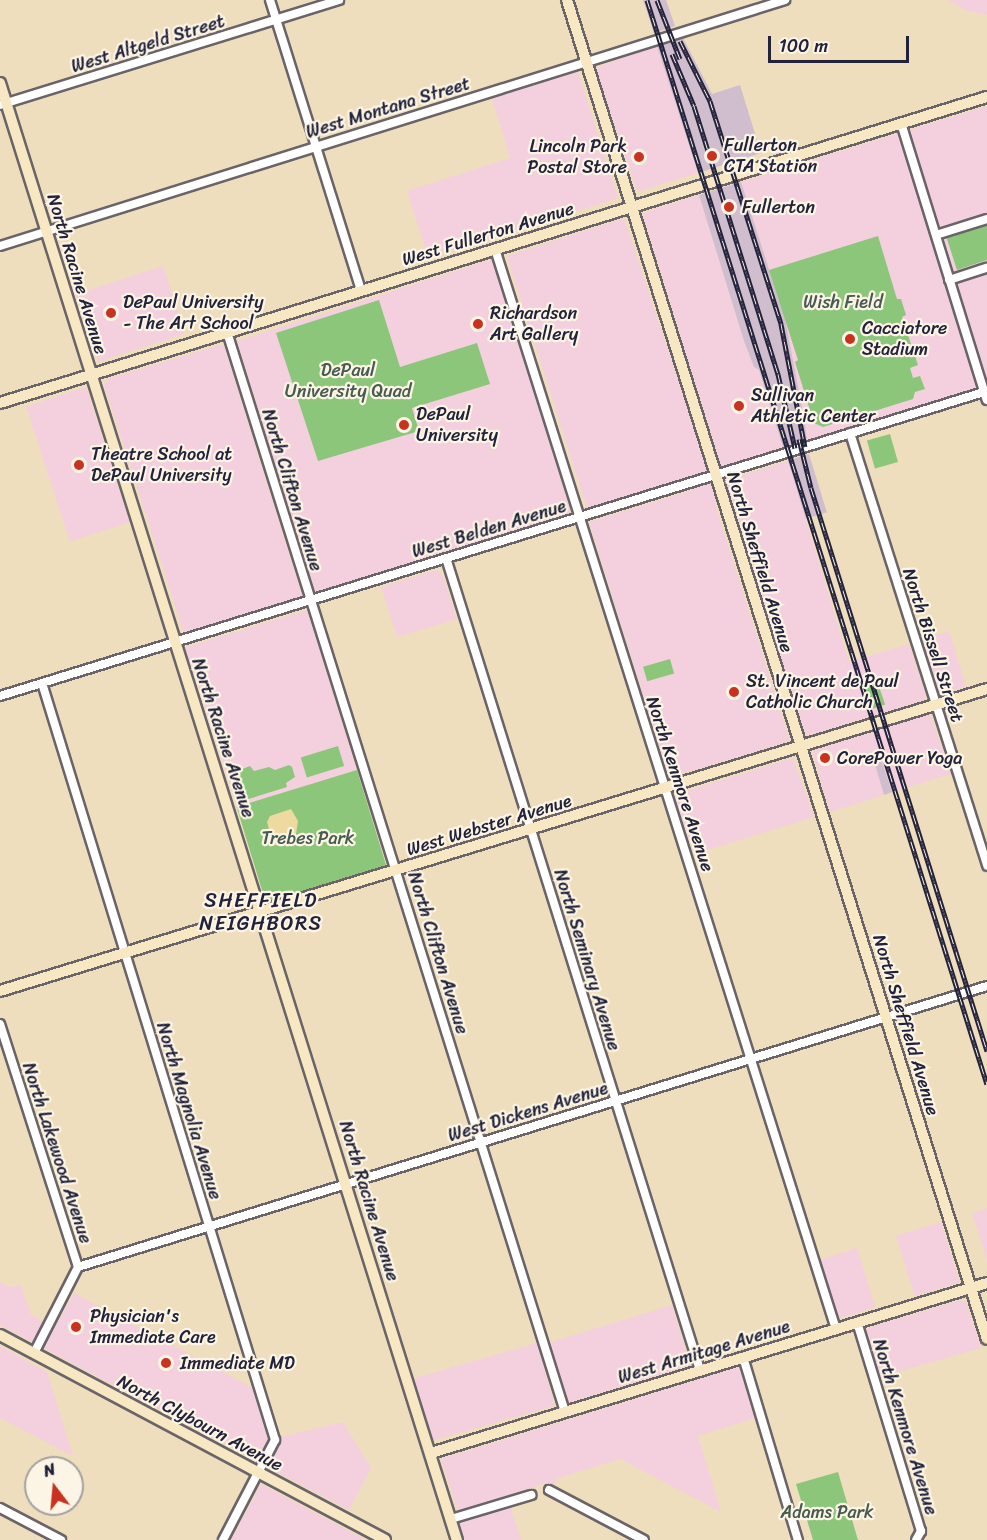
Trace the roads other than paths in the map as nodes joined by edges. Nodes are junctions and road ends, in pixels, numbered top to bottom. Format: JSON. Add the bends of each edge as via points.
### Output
{"nodes":[{"id":1,"x":270,"y":0,"type":"edge"},
{"id":2,"x":339,"y":0,"type":"edge"},
{"id":3,"x":567,"y":0,"type":"edge"},
{"id":4,"x":785,"y":0,"type":"edge"},
{"id":5,"x":276,"y":19,"type":"junction"},
{"id":6,"x":586,"y":62,"type":"junction"},
{"id":7,"x":0,"y":83,"type":"edge"},
{"id":8,"x":987,"y":97,"type":"edge"},
{"id":9,"x":3,"y":104,"type":"edge"},
{"id":10,"x":901,"y":123,"type":"junction"},
{"id":11,"x":316,"y":147,"type":"junction"},
{"id":12,"x":632,"y":206,"type":"junction"},
{"id":13,"x":987,"y":219,"type":"edge"},
{"id":14,"x":47,"y":231,"type":"junction"},
{"id":15,"x":936,"y":235,"type":"junction"},
{"id":16,"x":0,"y":246,"type":"edge"},
{"id":17,"x":495,"y":249,"type":"junction"},
{"id":18,"x":987,"y":268,"type":"edge"},
{"id":19,"x":950,"y":280,"type":"junction"},
{"id":20,"x":361,"y":290,"type":"junction"},
{"id":21,"x":227,"y":332,"type":"junction"},
{"id":22,"x":92,"y":375,"type":"junction"},
{"id":23,"x":986,"y":394,"type":"edge"},
{"id":24,"x":0,"y":403,"type":"edge"},
{"id":25,"x":850,"y":433,"type":"junction"},
{"id":26,"x":715,"y":475,"type":"junction"},
{"id":27,"x":580,"y":517,"type":"junction"},
{"id":28,"x":446,"y":558,"type":"junction"},
{"id":29,"x":311,"y":600,"type":"junction"},
{"id":30,"x":176,"y":642,"type":"junction"},
{"id":31,"x":42,"y":683,"type":"junction"},
{"id":32,"x":987,"y":689,"type":"edge"},
{"id":33,"x":0,"y":696,"type":"edge"},
{"id":34,"x":936,"y":705,"type":"junction"},
{"id":35,"x":801,"y":746,"type":"junction"},
{"id":36,"x":665,"y":788,"type":"junction"},
{"id":37,"x":531,"y":829,"type":"junction"},
{"id":38,"x":987,"y":866,"type":"edge"},
{"id":39,"x":396,"y":871,"type":"junction"},
{"id":40,"x":261,"y":912,"type":"junction"},
{"id":41,"x":125,"y":953,"type":"junction"},
{"id":42,"x":987,"y":986,"type":"edge"},
{"id":43,"x":0,"y":991,"type":"edge"},
{"id":44,"x":886,"y":1017,"type":"junction"},
{"id":45,"x":0,"y":1024,"type":"edge"},
{"id":46,"x":751,"y":1059,"type":"junction"},
{"id":47,"x":615,"y":1101,"type":"junction"},
{"id":48,"x":481,"y":1142,"type":"junction"},
{"id":49,"x":346,"y":1184,"type":"junction"},
{"id":50,"x":209,"y":1226,"type":"junction"},
{"id":51,"x":78,"y":1267,"type":"junction"},
{"id":52,"x":987,"y":1283,"type":"edge"},
{"id":53,"x":971,"y":1288,"type":"junction"},
{"id":54,"x":857,"y":1322,"type":"junction"},
{"id":55,"x":836,"y":1329,"type":"junction"},
{"id":56,"x":0,"y":1335,"type":"edge"},
{"id":57,"x":987,"y":1339,"type":"edge"},
{"id":58,"x":34,"y":1353,"type":"junction"},
{"id":59,"x":743,"y":1357,"type":"junction"},
{"id":60,"x":700,"y":1370,"type":"junction"},
{"id":61,"x":565,"y":1412,"type":"junction"},
{"id":62,"x":431,"y":1453,"type":"junction"},
{"id":63,"x":258,"y":1473,"type":"junction"},
{"id":64,"x":549,"y":1490,"type":"dead end"},
{"id":65,"x":531,"y":1495,"type":"dead end"},
{"id":66,"x":0,"y":1508,"type":"edge"},
{"id":67,"x":451,"y":1519,"type":"junction"},
{"id":68,"x":61,"y":1540,"type":"edge"},
{"id":69,"x":223,"y":1540,"type":"edge"},
{"id":70,"x":385,"y":1540,"type":"edge"},
{"id":71,"x":457,"y":1540,"type":"edge"},
{"id":72,"x":644,"y":1540,"type":"edge"},
{"id":73,"x":798,"y":1540,"type":"edge"},
{"id":74,"x":916,"y":1540,"type":"edge"}],
"edges":[{"from":1,"to":5,"type":"street"},
{"from":2,"to":5,"type":"street","name":"West Altgeld Street"},
{"from":3,"to":6,"type":"street","name":"North Sheffield Avenue"},
{"from":4,"to":6,"type":"street","name":"West Montana Street"},
{"from":5,"to":9,"type":"street","name":"West Altgeld Street"},
{"from":5,"to":11,"type":"street"},
{"from":6,"to":11,"type":"street","name":"West Montana Street"},
{"from":6,"to":12,"type":"street","name":"North Sheffield Avenue"},
{"from":7,"to":9,"type":"street","name":"North Racine Avenue"},
{"from":8,"to":10,"type":"street","name":"West Fullerton Avenue"},
{"from":9,"to":14,"type":"street","name":"North Racine Avenue"},
{"from":10,"to":12,"type":"street","name":"West Fullerton Avenue"},
{"from":10,"to":15,"type":"street"},
{"from":11,"to":14,"type":"street","name":"West Montana Street"},
{"from":11,"to":20,"type":"street"},
{"from":12,"to":17,"type":"street","name":"West Fullerton Avenue"},
{"from":12,"to":26,"type":"street","name":"North Sheffield Avenue"},
{"from":13,"to":15,"type":"street"},
{"from":14,"to":16,"type":"street","name":"West Montana Street"},
{"from":14,"to":22,"type":"street","name":"North Racine Avenue"},
{"from":15,"to":19,"type":"street"},
{"from":17,"to":20,"type":"street","name":"West Fullerton Avenue"},
{"from":17,"to":27,"type":"street","name":"North Kenmore Avenue"},
{"from":18,"to":19,"type":"street"},
{"from":19,"to":23,"type":"street"},
{"from":20,"to":21,"type":"street","name":"West Fullerton Avenue"},
{"from":21,"to":22,"type":"street","name":"West Fullerton Avenue"},
{"from":21,"to":29,"type":"street","name":"North Clifton Avenue"},
{"from":22,"to":24,"type":"street","name":"West Fullerton Avenue"},
{"from":22,"to":30,"type":"street","name":"North Racine Avenue"},
{"from":23,"to":25,"type":"street","name":"West Belden Avenue"},
{"from":25,"to":26,"type":"street","name":"West Belden Avenue"},
{"from":25,"to":34,"type":"street","name":"North Bissell Street"},
{"from":26,"to":27,"type":"street","name":"West Belden Avenue"},
{"from":26,"to":35,"type":"street","name":"North Sheffield Avenue"},
{"from":27,"to":28,"type":"street","name":"West Belden Avenue"},
{"from":27,"to":36,"type":"street","name":"North Kenmore Avenue"},
{"from":28,"to":29,"type":"street","name":"West Belden Avenue"},
{"from":28,"to":37,"type":"street","name":"North Seminary Avenue"},
{"from":29,"to":30,"type":"street","name":"West Belden Avenue"},
{"from":29,"to":39,"type":"street","name":"North Clifton Avenue"},
{"from":30,"to":31,"type":"street","name":"West Belden Avenue"},
{"from":30,"to":40,"type":"street","name":"North Racine Avenue"},
{"from":31,"to":33,"type":"street","name":"West Belden Avenue"},
{"from":31,"to":41,"type":"street","name":"North Magnolia Avenue"},
{"from":32,"to":34,"type":"street","name":"West Webster Avenue"},
{"from":34,"to":35,"type":"street","name":"West Webster Avenue"},
{"from":34,"to":38,"type":"street","name":"North Bissell Street"},
{"from":35,"to":36,"type":"street","name":"West Webster Avenue"},
{"from":35,"to":44,"type":"street","name":"North Sheffield Avenue"},
{"from":36,"to":37,"type":"street","name":"West Webster Avenue"},
{"from":36,"to":46,"type":"street","name":"North Kenmore Avenue"},
{"from":37,"to":39,"type":"street","name":"West Webster Avenue"},
{"from":37,"to":47,"type":"street","name":"North Seminary Avenue"},
{"from":39,"to":40,"type":"street","name":"West Webster Avenue"},
{"from":39,"to":48,"type":"street","name":"North Clifton Avenue"},
{"from":40,"to":41,"type":"street","name":"West Webster Avenue"},
{"from":40,"to":49,"type":"street","name":"North Racine Avenue"},
{"from":41,"to":43,"type":"street","name":"West Webster Avenue"},
{"from":41,"to":50,"type":"street","name":"North Magnolia Avenue"},
{"from":42,"to":44,"type":"street","name":"West Dickens Avenue"},
{"from":44,"to":46,"type":"street","name":"West Dickens Avenue"},
{"from":44,"to":53,"type":"street","name":"North Sheffield Avenue"},
{"from":45,"to":51,"type":"street","name":"North Lakewood Avenue"},
{"from":46,"to":47,"type":"street","name":"West Dickens Avenue"},
{"from":46,"to":55,"type":"street","name":"North Kenmore Avenue"},
{"from":47,"to":48,"type":"street","name":"West Dickens Avenue"},
{"from":47,"to":60,"type":"street","name":"North Seminary Avenue"},
{"from":48,"to":49,"type":"street","name":"West Dickens Avenue"},
{"from":48,"to":61,"type":"street","name":"North Clifton Avenue"},
{"from":49,"to":50,"type":"street","name":"West Dickens Avenue"},
{"from":49,"to":62,"type":"street","name":"North Racine Avenue"},
{"from":50,"to":51,"type":"street","name":"West Dickens Avenue"},
{"from":50,"to":63,"type":"street","name":"North Magnolia Avenue","via":[[275,1440]]},
{"from":51,"to":58,"type":"street","name":"North Lakewood Avenue"},
{"from":52,"to":53,"type":"street","name":"West Armitage Avenue"},
{"from":53,"to":54,"type":"street","name":"West Armitage Avenue"},
{"from":53,"to":57,"type":"street","name":"North Sheffield Avenue"},
{"from":54,"to":55,"type":"street","name":"West Armitage Avenue"},
{"from":54,"to":74,"type":"street","name":"North Kenmore Avenue","via":[[921,1531]]},
{"from":55,"to":59,"type":"street","name":"West Armitage Avenue"},
{"from":56,"to":58,"type":"street","name":"North Clybourn Avenue"},
{"from":58,"to":63,"type":"street","name":"North Clybourn Avenue"},
{"from":59,"to":60,"type":"street","name":"West Armitage Avenue"},
{"from":59,"to":73,"type":"street"},
{"from":60,"to":61,"type":"street","name":"West Armitage Avenue"},
{"from":61,"to":62,"type":"street","name":"West Armitage Avenue"},
{"from":62,"to":67,"type":"street","name":"North Racine Avenue"},
{"from":63,"to":69,"type":"street","name":"North Magnolia Avenue"},
{"from":63,"to":70,"type":"street","name":"North Clybourn Avenue"},
{"from":64,"to":72,"type":"street"},
{"from":65,"to":67,"type":"street"},
{"from":66,"to":68,"type":"street"},
{"from":67,"to":71,"type":"street","name":"North Racine Avenue"}]}
